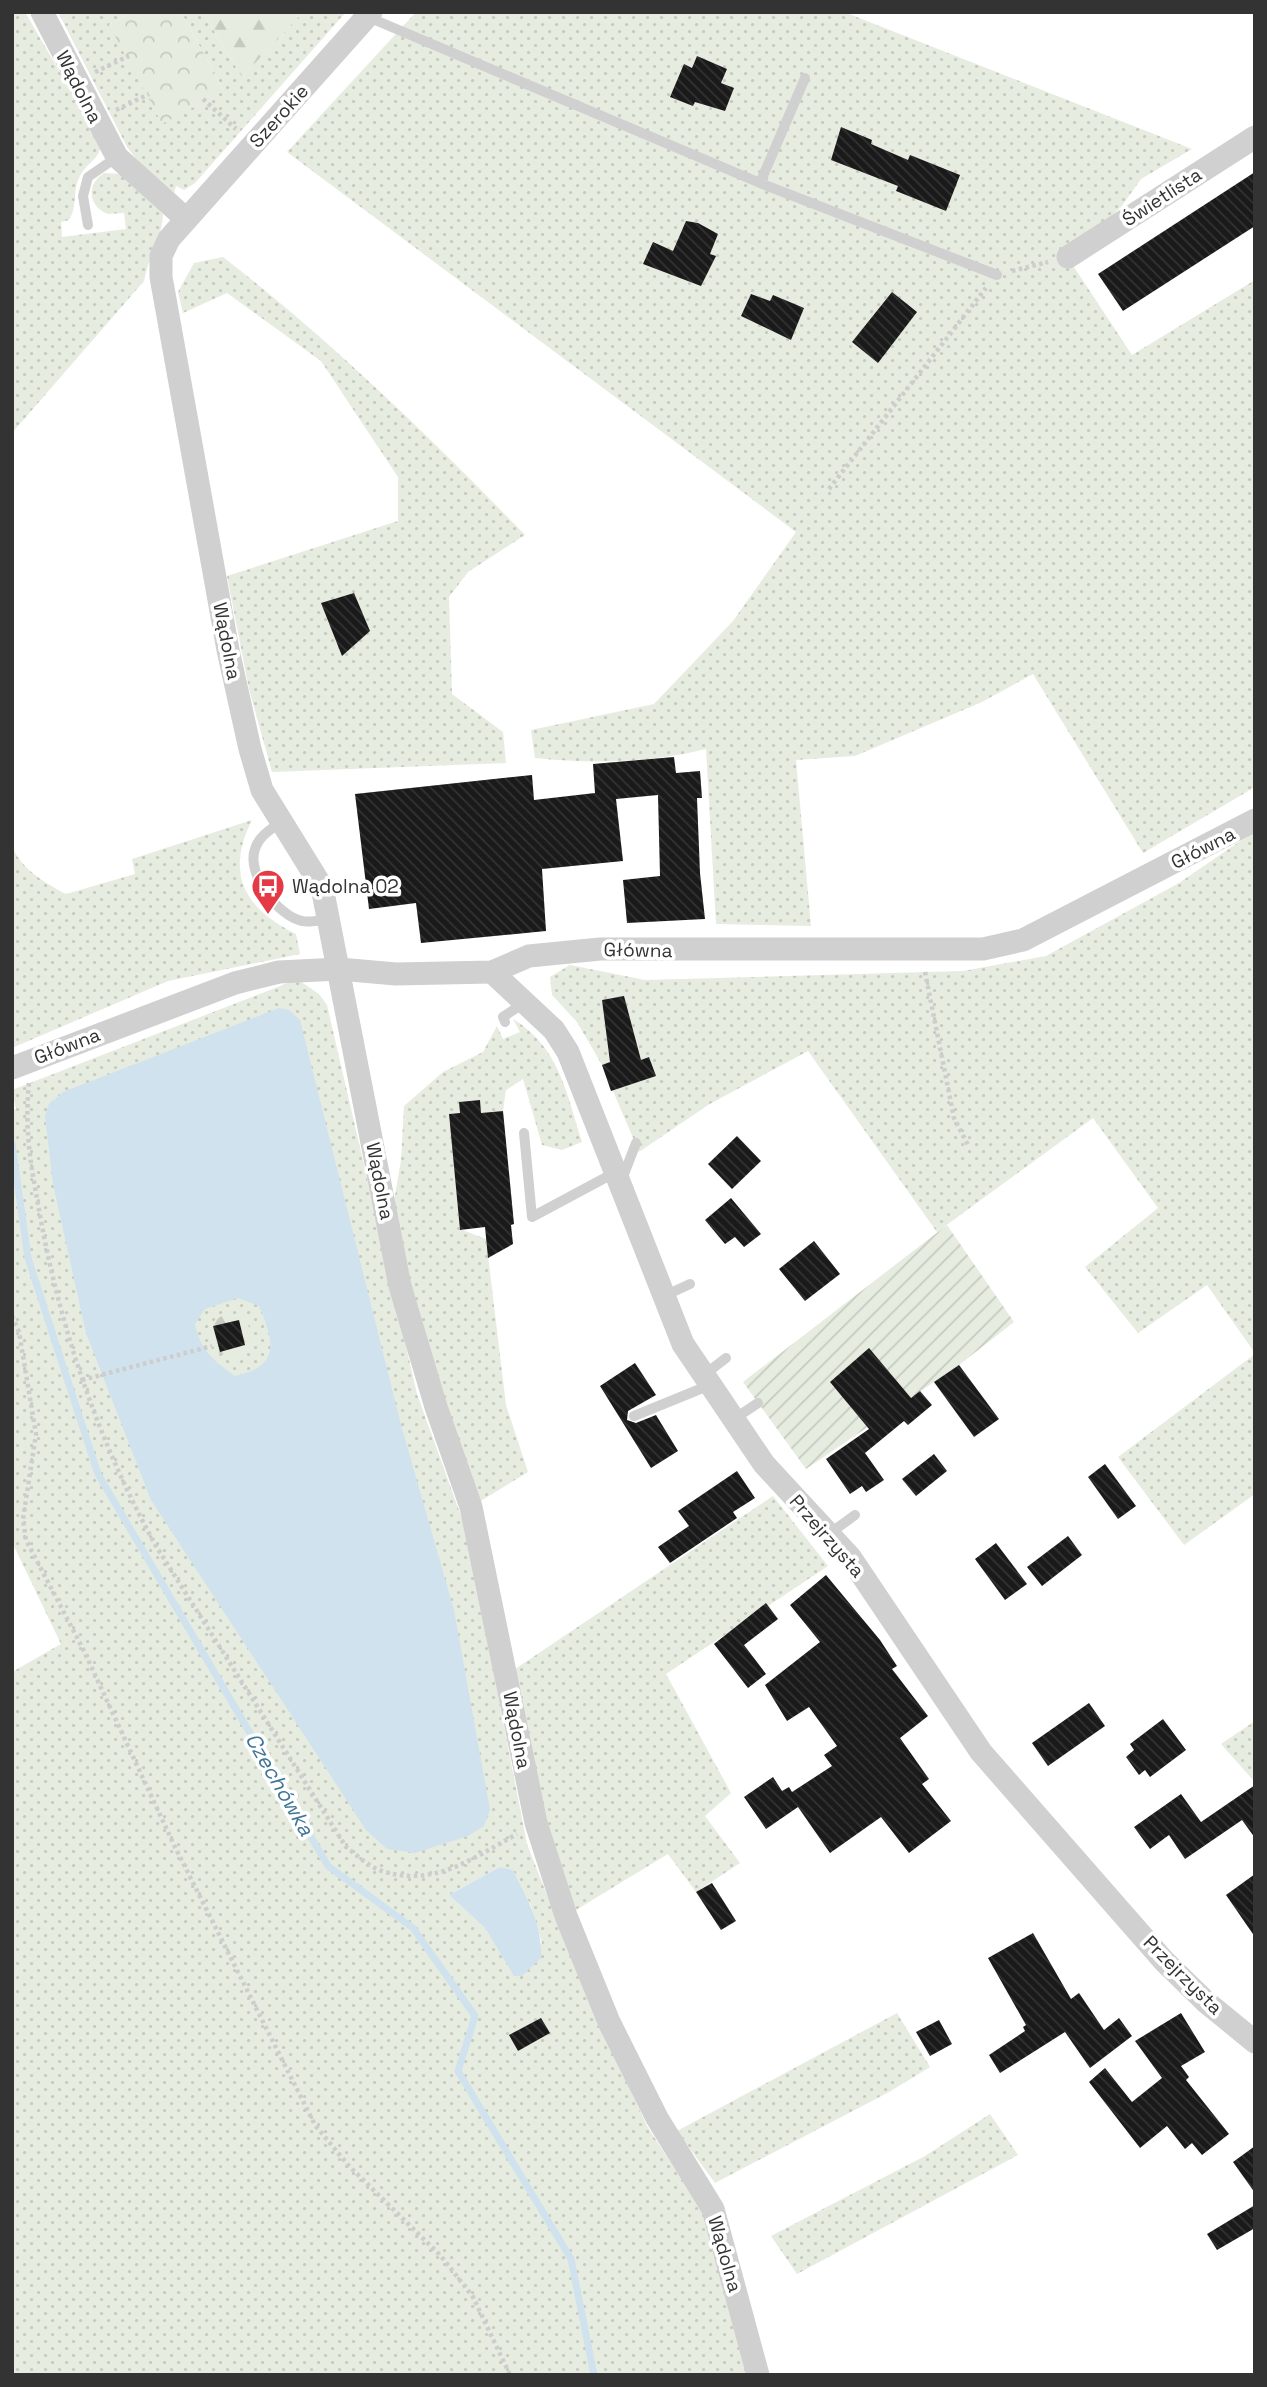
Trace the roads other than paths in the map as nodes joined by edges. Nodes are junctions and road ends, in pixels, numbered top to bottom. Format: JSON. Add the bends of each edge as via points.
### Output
{"nodes":[{"id":1,"x":42,"y":12,"type":"edge"},
{"id":2,"x":370,"y":15,"type":"edge"},
{"id":3,"x":805,"y":79,"type":"dead end"},
{"id":4,"x":1255,"y":137,"type":"edge"},
{"id":5,"x":117,"y":157,"type":"junction"},
{"id":6,"x":760,"y":183,"type":"junction"},
{"id":7,"x":186,"y":219,"type":"junction"},
{"id":8,"x":88,"y":225,"type":"dead end"},
{"id":9,"x":1068,"y":257,"type":"road end"},
{"id":10,"x":997,"y":275,"type":"road end"},
{"id":11,"x":1255,"y":820,"type":"edge"},
{"id":12,"x":281,"y":822,"type":"junction"},
{"id":13,"x":330,"y":919,"type":"junction"},
{"id":14,"x":339,"y":969,"type":"junction"},
{"id":15,"x":492,"y":972,"type":"junction"},
{"id":16,"x":525,"y":1002,"type":"junction"},
{"id":17,"x":505,"y":1023,"type":"dead end"},
{"id":18,"x":22,"y":1063,"type":"edge"},
{"id":19,"x":524,"y":1133,"type":"dead end"},
{"id":20,"x":636,"y":1143,"type":"dead end"},
{"id":21,"x":618,"y":1179,"type":"junction"},
{"id":22,"x":690,"y":1283,"type":"dead end"},
{"id":23,"x":664,"y":1296,"type":"junction"},
{"id":24,"x":726,"y":1358,"type":"dead end"},
{"id":25,"x":707,"y":1380,"type":"junction"},
{"id":26,"x":758,"y":1403,"type":"dead end"},
{"id":27,"x":634,"y":1416,"type":"dead end"},
{"id":28,"x":734,"y":1419,"type":"junction"},
{"id":29,"x":855,"y":1515,"type":"dead end"},
{"id":30,"x":829,"y":1535,"type":"junction"},
{"id":31,"x":1255,"y":2042,"type":"edge"},
{"id":32,"x":758,"y":2375,"type":"edge"}],
"edges":[{"from":1,"to":5,"type":"street","name":"Wądolna"},
{"from":2,"to":6,"type":"lane"},
{"from":2,"to":7,"type":"street","name":"Szerokie"},
{"from":3,"to":6,"type":"lane"},
{"from":4,"to":9,"type":"street","name":"Świetlista"},
{"from":5,"to":7,"type":"street","name":"Wądolna"},
{"from":5,"to":8,"type":"lane","via":[[88,177],[83,195]]},
{"from":6,"to":10,"type":"lane"},
{"from":7,"to":12,"type":"street","name":"Wądolna","via":[[164,247],[159,265],[228,650],[262,790]]},
{"from":11,"to":15,"type":"street","name":"Główna","via":[[1023,940],[983,949],[600,949],[529,956]]},
{"from":12,"to":13,"type":"street","name":"Wądolna","via":[[322,887]]},
{"from":12,"to":13,"type":"lane","via":[[262,835],[254,851],[254,870],[280,911],[303,922]]},
{"from":13,"to":14,"type":"street","name":"Wądolna"},
{"from":14,"to":15,"type":"street","name":"Główna","via":[[396,974]]},
{"from":14,"to":18,"type":"street","name":"Główna","via":[[279,972],[236,983]]},
{"from":14,"to":32,"type":"street","name":"Wądolna","via":[[400,1286],[471,1507],[536,1823],[566,1916],[609,2022],[657,2118],[713,2209]]},
{"from":15,"to":16,"type":"street","name":"Przejrzysta"},
{"from":16,"to":17,"type":"lane","via":[[503,1017]]},
{"from":16,"to":21,"type":"street","name":"Przejrzysta","via":[[569,1052]]},
{"from":19,"to":21,"type":"lane","via":[[532,1217]]},
{"from":20,"to":21,"type":"lane"},
{"from":21,"to":23,"type":"street","name":"Przejrzysta"},
{"from":22,"to":23,"type":"lane"},
{"from":23,"to":25,"type":"street","name":"Przejrzysta","via":[[683,1344]]},
{"from":24,"to":25,"type":"lane"},
{"from":25,"to":27,"type":"lane"},
{"from":25,"to":28,"type":"street","name":"Przejrzysta"},
{"from":26,"to":28,"type":"lane"},
{"from":28,"to":30,"type":"street","name":"Przejrzysta","via":[[764,1464]]},
{"from":29,"to":30,"type":"lane"},
{"from":30,"to":31,"type":"street","name":"Przejrzysta","via":[[850,1557],[981,1752],[1164,1961]]}]}
